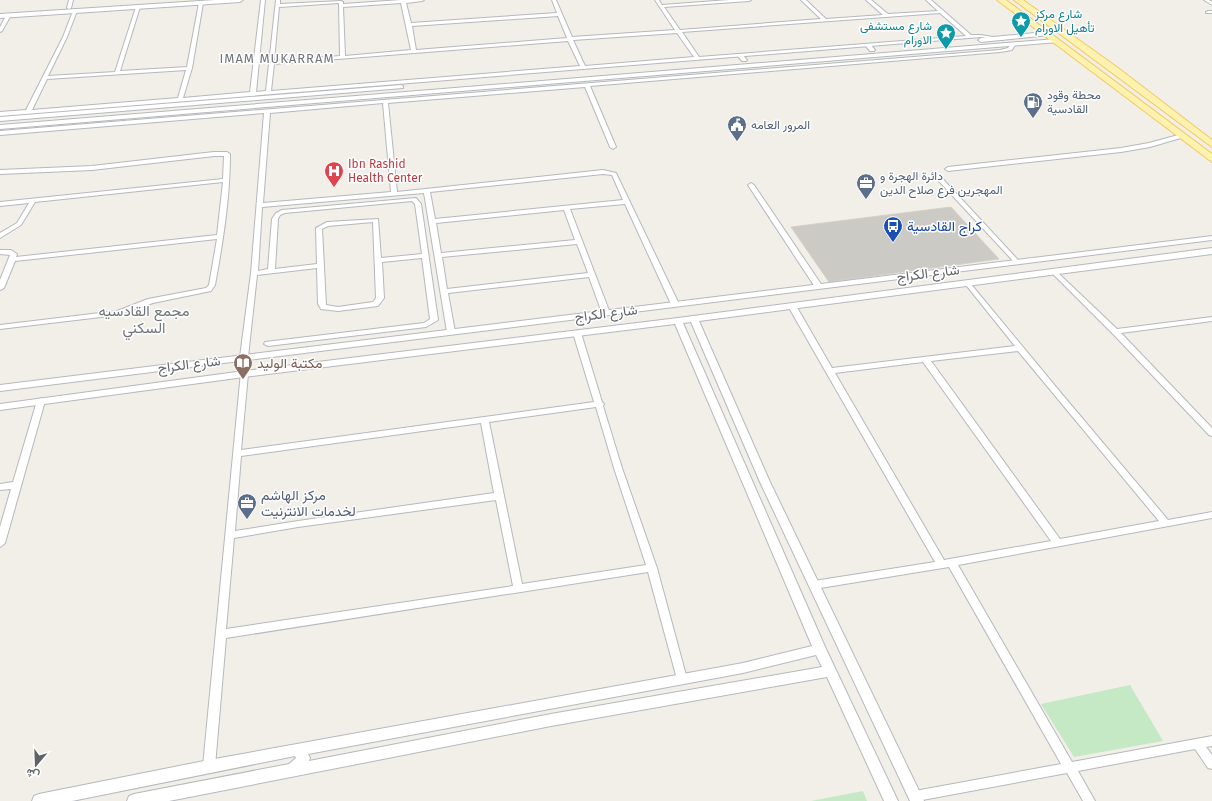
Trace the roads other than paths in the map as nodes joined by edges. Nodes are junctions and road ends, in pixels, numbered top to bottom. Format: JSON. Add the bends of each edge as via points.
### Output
{"nodes":[{"id":1,"x":71,"y":0,"type":"edge"},
{"id":2,"x":183,"y":0,"type":"edge"},
{"id":3,"x":240,"y":0,"type":"edge"},
{"id":4,"x":263,"y":0,"type":"edge"},
{"id":5,"x":278,"y":0,"type":"edge"},
{"id":6,"x":422,"y":0,"type":"edge"},
{"id":7,"x":554,"y":0,"type":"edge"},
{"id":8,"x":656,"y":0,"type":"edge"},
{"id":9,"x":749,"y":0,"type":"edge"},
{"id":10,"x":802,"y":0,"type":"edge"},
{"id":11,"x":868,"y":0,"type":"edge"},
{"id":12,"x":928,"y":0,"type":"edge"},
{"id":13,"x":1001,"y":0,"type":"edge"},
{"id":14,"x":1018,"y":0,"type":"edge"},
{"id":15,"x":1206,"y":0,"type":"edge"},
{"id":16,"x":403,"y":1,"type":"edge"},
{"id":17,"x":202,"y":3,"type":"junction"},
{"id":18,"x":341,"y":3,"type":"edge"},
{"id":19,"x":1212,"y":4,"type":"edge"},
{"id":20,"x":277,"y":6,"type":"junction"},
{"id":21,"x":661,"y":6,"type":"junction"},
{"id":22,"x":108,"y":7,"type":"junction"},
{"id":23,"x":138,"y":7,"type":"junction"},
{"id":24,"x":68,"y":8,"type":"junction"},
{"id":25,"x":75,"y":11,"type":"junction"},
{"id":26,"x":0,"y":12,"type":"edge"},
{"id":27,"x":940,"y":12,"type":"junction"},
{"id":28,"x":560,"y":14,"type":"junction"},
{"id":29,"x":9,"y":15,"type":"junction"},
{"id":30,"x":0,"y":16,"type":"edge"},
{"id":31,"x":886,"y":16,"type":"junction"},
{"id":32,"x":825,"y":21,"type":"junction"},
{"id":33,"x":409,"y":25,"type":"junction"},
{"id":34,"x":678,"y":30,"type":"junction"},
{"id":35,"x":0,"y":31,"type":"edge"},
{"id":36,"x":275,"y":32,"type":"junction"},
{"id":37,"x":260,"y":33,"type":"junction"},
{"id":38,"x":1047,"y":34,"type":"junction"},
{"id":39,"x":970,"y":37,"type":"junction"},
{"id":40,"x":1002,"y":38,"type":"junction"},
{"id":41,"x":570,"y":39,"type":"junction"},
{"id":42,"x":1056,"y":41,"type":"junction"},
{"id":43,"x":964,"y":42,"type":"junction"},
{"id":44,"x":1013,"y":45,"type":"junction"},
{"id":45,"x":870,"y":47,"type":"junction"},
{"id":46,"x":971,"y":48,"type":"junction"},
{"id":47,"x":414,"y":52,"type":"junction"},
{"id":48,"x":342,"y":57,"type":"junction"},
{"id":49,"x":697,"y":58,"type":"junction"},
{"id":50,"x":742,"y":58,"type":"junction"},
{"id":51,"x":879,"y":58,"type":"junction"},
{"id":52,"x":272,"y":63,"type":"junction"},
{"id":53,"x":189,"y":68,"type":"junction"},
{"id":54,"x":583,"y":68,"type":"junction"},
{"id":55,"x":750,"y":69,"type":"junction"},
{"id":56,"x":117,"y":72,"type":"junction"},
{"id":57,"x":624,"y":73,"type":"junction"},
{"id":58,"x":45,"y":78,"type":"junction"},
{"id":59,"x":404,"y":84,"type":"junction"},
{"id":60,"x":586,"y":85,"type":"junction"},
{"id":61,"x":268,"y":92,"type":"junction"},
{"id":62,"x":253,"y":94,"type":"junction"},
{"id":63,"x":180,"y":100,"type":"junction"},
{"id":64,"x":385,"y":101,"type":"junction"},
{"id":65,"x":340,"y":102,"type":"junction"},
{"id":66,"x":212,"y":106,"type":"junction"},
{"id":67,"x":267,"y":111,"type":"junction"},
{"id":68,"x":28,"y":112,"type":"junction"},
{"id":69,"x":61,"y":112,"type":"junction"},
{"id":70,"x":0,"y":114,"type":"edge"},
{"id":71,"x":0,"y":119,"type":"edge"},
{"id":72,"x":54,"y":125,"type":"junction"},
{"id":73,"x":0,"y":127,"type":"edge"},
{"id":74,"x":0,"y":133,"type":"edge"},
{"id":75,"x":1182,"y":136,"type":"junction"},
{"id":76,"x":1212,"y":144,"type":"edge"},
{"id":77,"x":613,"y":147,"type":"dead end"},
{"id":78,"x":1212,"y":159,"type":"edge"},
{"id":79,"x":948,"y":169,"type":"dead end"},
{"id":80,"x":0,"y":172,"type":"edge"},
{"id":81,"x":938,"y":177,"type":"dead end"},
{"id":82,"x":227,"y":180,"type":"junction"},
{"id":83,"x":751,"y":186,"type":"dead end"},
{"id":84,"x":427,"y":191,"type":"junction"},
{"id":85,"x":394,"y":194,"type":"junction"},
{"id":86,"x":33,"y":201,"type":"junction"},
{"id":87,"x":627,"y":202,"type":"junction"},
{"id":88,"x":0,"y":204,"type":"edge"},
{"id":89,"x":260,"y":205,"type":"junction"},
{"id":90,"x":567,"y":209,"type":"junction"},
{"id":91,"x":432,"y":222,"type":"junction"},
{"id":92,"x":0,"y":236,"type":"edge"},
{"id":93,"x":222,"y":237,"type":"junction"},
{"id":94,"x":1212,"y":238,"type":"edge"},
{"id":95,"x":579,"y":242,"type":"junction"},
{"id":96,"x":1212,"y":251,"type":"edge"},
{"id":97,"x":0,"y":252,"type":"edge"},
{"id":98,"x":438,"y":255,"type":"junction"},
{"id":99,"x":425,"y":256,"type":"junction"},
{"id":100,"x":12,"y":259,"type":"junction"},
{"id":101,"x":378,"y":260,"type":"junction"},
{"id":102,"x":1017,"y":262,"type":"junction"},
{"id":103,"x":319,"y":266,"type":"junction"},
{"id":104,"x":271,"y":271,"type":"junction"},
{"id":105,"x":254,"y":273,"type":"junction"},
{"id":106,"x":1055,"y":273,"type":"junction"},
{"id":107,"x":591,"y":275,"type":"junction"},
{"id":108,"x":843,"y":284,"type":"junction"},
{"id":109,"x":968,"y":284,"type":"junction"},
{"id":110,"x":819,"y":287,"type":"junction"},
{"id":111,"x":0,"y":288,"type":"edge"},
{"id":112,"x":444,"y":291,"type":"junction"},
{"id":113,"x":853,"y":298,"type":"junction"},
{"id":114,"x":675,"y":304,"type":"junction"},
{"id":115,"x":792,"y":306,"type":"junction"},
{"id":116,"x":606,"y":313,"type":"junction"},
{"id":117,"x":694,"y":319,"type":"junction"},
{"id":118,"x":1208,"y":319,"type":"edge"},
{"id":119,"x":678,"y":321,"type":"junction"},
{"id":120,"x":1212,"y":326,"type":"edge"},
{"id":121,"x":0,"y":327,"type":"edge"},
{"id":122,"x":451,"y":332,"type":"junction"},
{"id":123,"x":1115,"y":332,"type":"junction"},
{"id":124,"x":577,"y":333,"type":"junction"},
{"id":125,"x":268,"y":344,"type":"dead end"},
{"id":126,"x":1020,"y":348,"type":"junction"},
{"id":127,"x":244,"y":358,"type":"junction"},
{"id":128,"x":925,"y":360,"type":"junction"},
{"id":129,"x":830,"y":371,"type":"junction"},
{"id":130,"x":244,"y":374,"type":"junction"},
{"id":131,"x":0,"y":388,"type":"edge"},
{"id":132,"x":41,"y":401,"type":"junction"},
{"id":133,"x":600,"y":404,"type":"junction"},
{"id":134,"x":0,"y":407,"type":"edge"},
{"id":135,"x":484,"y":419,"type":"junction"},
{"id":136,"x":1212,"y":433,"type":"edge"},
{"id":137,"x":237,"y":454,"type":"junction"},
{"id":138,"x":765,"y":482,"type":"junction"},
{"id":139,"x":16,"y":485,"type":"junction"},
{"id":140,"x":750,"y":485,"type":"junction"},
{"id":141,"x":0,"y":487,"type":"edge"},
{"id":142,"x":499,"y":496,"type":"junction"},
{"id":143,"x":1212,"y":515,"type":"edge"},
{"id":144,"x":1166,"y":523,"type":"junction"},
{"id":145,"x":230,"y":535,"type":"junction"},
{"id":146,"x":0,"y":542,"type":"edge"},
{"id":147,"x":1058,"y":543,"type":"junction"},
{"id":148,"x":946,"y":563,"type":"junction"},
{"id":149,"x":652,"y":568,"type":"junction"},
{"id":150,"x":814,"y":585,"type":"junction"},
{"id":151,"x":518,"y":589,"type":"junction"},
{"id":152,"x":222,"y":634,"type":"junction"},
{"id":153,"x":820,"y":649,"type":"junction"},
{"id":154,"x":743,"y":668,"type":"junction"},
{"id":155,"x":830,"y":671,"type":"junction"},
{"id":156,"x":682,"y":679,"type":"junction"},
{"id":157,"x":749,"y":685,"type":"junction"},
{"id":158,"x":1212,"y":741,"type":"edge"},
{"id":159,"x":329,"y":744,"type":"junction"},
{"id":160,"x":1198,"y":745,"type":"junction"},
{"id":161,"x":294,"y":750,"type":"junction"},
{"id":162,"x":329,"y":763,"type":"junction"},
{"id":163,"x":1212,"y":764,"type":"edge"},
{"id":164,"x":209,"y":766,"type":"junction"},
{"id":165,"x":1070,"y":768,"type":"junction"},
{"id":166,"x":291,"y":771,"type":"junction"},
{"id":167,"x":916,"y":799,"type":"edge"},
{"id":168,"x":39,"y":801,"type":"edge"},
{"id":169,"x":134,"y":801,"type":"edge"},
{"id":170,"x":891,"y":801,"type":"edge"},
{"id":171,"x":1089,"y":801,"type":"edge"}],
"edges":[{"from":1,"to":24,"type":"street"},
{"from":2,"to":22,"type":"street"},
{"from":3,"to":17,"type":"street"},
{"from":4,"to":37,"type":"street"},
{"from":5,"to":20,"type":"street"},
{"from":6,"to":16,"type":"street"},
{"from":7,"to":28,"type":"street"},
{"from":8,"to":21,"type":"street"},
{"from":9,"to":21,"type":"street"},
{"from":10,"to":32,"type":"street"},
{"from":11,"to":31,"type":"street"},
{"from":12,"to":27,"type":"street"},
{"from":13,"to":38,"type":"main road"},
{"from":14,"to":76,"type":"main road"},
{"from":15,"to":19,"type":"street"},
{"from":16,"to":18,"type":"street"},
{"from":16,"to":33,"type":"street"},
{"from":17,"to":23,"type":"street"},
{"from":17,"to":53,"type":"street"},
{"from":18,"to":20,"type":"street"},
{"from":18,"to":48,"type":"street"},
{"from":20,"to":36,"type":"street"},
{"from":21,"to":34,"type":"street"},
{"from":22,"to":23,"type":"street"},
{"from":22,"to":24,"type":"street"},
{"from":22,"to":25,"type":"street"},
{"from":23,"to":56,"type":"street"},
{"from":24,"to":26,"type":"street"},
{"from":25,"to":29,"type":"street"},
{"from":25,"to":58,"type":"street"},
{"from":27,"to":31,"type":"street"},
{"from":27,"to":39,"type":"street"},
{"from":28,"to":33,"type":"street"},
{"from":28,"to":41,"type":"street"},
{"from":29,"to":30,"type":"street"},
{"from":29,"to":35,"type":"street"},
{"from":31,"to":32,"type":"street"},
{"from":32,"to":34,"type":"street"},
{"from":33,"to":47,"type":"street"},
{"from":34,"to":41,"type":"street"},
{"from":34,"to":49,"type":"street"},
{"from":36,"to":37,"type":"street"},
{"from":36,"to":52,"type":"street"},
{"from":37,"to":62,"type":"street"},
{"from":38,"to":40,"type":"street"},
{"from":38,"to":42,"type":"main road"},
{"from":39,"to":40,"type":"street"},
{"from":39,"to":45,"type":"street"},
{"from":40,"to":43,"type":"street"},
{"from":41,"to":47,"type":"street"},
{"from":41,"to":54,"type":"street"},
{"from":42,"to":44,"type":"street"},
{"from":42,"to":75,"type":"main road"},
{"from":43,"to":45,"type":"street"},
{"from":43,"to":46,"type":"street"},
{"from":44,"to":46,"type":"street"},
{"from":44,"to":51,"type":"street","via":[[1005,50]]},
{"from":45,"to":50,"type":"street"},
{"from":46,"to":51,"type":"street"},
{"from":47,"to":48,"type":"street"},
{"from":48,"to":52,"type":"street"},
{"from":49,"to":50,"type":"street"},
{"from":49,"to":54,"type":"street"},
{"from":50,"to":57,"type":"street"},
{"from":51,"to":55,"type":"street"},
{"from":52,"to":61,"type":"street"},
{"from":53,"to":56,"type":"street"},
{"from":53,"to":63,"type":"street"},
{"from":54,"to":59,"type":"street"},
{"from":55,"to":57,"type":"street"},
{"from":55,"to":60,"type":"street"},
{"from":56,"to":58,"type":"street"},
{"from":57,"to":59,"type":"street"},
{"from":57,"to":65,"type":"street"},
{"from":58,"to":68,"type":"street"},
{"from":59,"to":61,"type":"street"},
{"from":59,"to":66,"type":"street"},
{"from":60,"to":64,"type":"street"},
{"from":60,"to":77,"type":"street"},
{"from":61,"to":62,"type":"street"},
{"from":62,"to":63,"type":"street"},
{"from":63,"to":69,"type":"street"},
{"from":64,"to":65,"type":"street"},
{"from":64,"to":85,"type":"street"},
{"from":65,"to":66,"type":"street"},
{"from":65,"to":67,"type":"street"},
{"from":66,"to":69,"type":"street"},
{"from":66,"to":72,"type":"street"},
{"from":67,"to":72,"type":"street"},
{"from":67,"to":89,"type":"street"},
{"from":68,"to":69,"type":"street"},
{"from":68,"to":70,"type":"street"},
{"from":69,"to":71,"type":"street"},
{"from":72,"to":73,"type":"street"},
{"from":72,"to":74,"type":"street"},
{"from":75,"to":78,"type":"main road"},
{"from":75,"to":79,"type":"street","via":[[1120,150]]},
{"from":80,"to":82,"type":"street","via":[[92,168],[223,153],[227,154]]},
{"from":81,"to":102,"type":"street"},
{"from":82,"to":86,"type":"street"},
{"from":82,"to":93,"type":"street"},
{"from":83,"to":110,"type":"street"},
{"from":84,"to":85,"type":"street"},
{"from":84,"to":87,"type":"street","via":[[602,172],[614,174]]},
{"from":84,"to":91,"type":"street"},
{"from":85,"to":89,"type":"street"},
{"from":86,"to":88,"type":"street"},
{"from":86,"to":92,"type":"street","via":[[19,224]]},
{"from":87,"to":90,"type":"street"},
{"from":87,"to":114,"type":"street"},
{"from":89,"to":105,"type":"street"},
{"from":90,"to":91,"type":"street"},
{"from":90,"to":95,"type":"street"},
{"from":91,"to":98,"type":"street"},
{"from":93,"to":100,"type":"street"},
{"from":93,"to":121,"type":"street","via":[[209,290],[151,301],[118,313]]},
{"from":94,"to":102,"type":"street","name":"شارع الكراج"},
{"from":95,"to":98,"type":"street"},
{"from":95,"to":107,"type":"street"},
{"from":96,"to":106,"type":"street"},
{"from":97,"to":100,"type":"street","via":[[11,252],[14,254]]},
{"from":98,"to":112,"type":"street"},
{"from":99,"to":101,"type":"street"},
{"from":99,"to":104,"type":"street","via":[[418,204],[414,199],[408,198],[284,211],[278,214],[275,219]]},
{"from":99,"to":125,"type":"street","via":[[434,320],[430,323]]},
{"from":100,"to":111,"type":"street"},
{"from":101,"to":103,"type":"street","via":[[376,220],[321,225]]},
{"from":101,"to":103,"type":"street","via":[[379,302],[338,308],[328,309],[322,304]]},
{"from":102,"to":108,"type":"street","name":"شارع الكراج"},
{"from":103,"to":104,"type":"street"},
{"from":104,"to":105,"type":"street"},
{"from":105,"to":127,"type":"street"},
{"from":106,"to":109,"type":"street"},
{"from":106,"to":123,"type":"street"},
{"from":107,"to":112,"type":"street"},
{"from":107,"to":116,"type":"street"},
{"from":108,"to":110,"type":"street","name":"شارع الكراج"},
{"from":108,"to":113,"type":"street"},
{"from":109,"to":113,"type":"street"},
{"from":109,"to":126,"type":"street"},
{"from":110,"to":114,"type":"street","name":"شارع الكراج"},
{"from":112,"to":122,"type":"street"},
{"from":113,"to":115,"type":"street"},
{"from":114,"to":116,"type":"street","name":"شارع الكراج"},
{"from":115,"to":117,"type":"street"},
{"from":115,"to":129,"type":"street"},
{"from":116,"to":122,"type":"street","name":"شارع الكراج"},
{"from":117,"to":119,"type":"street"},
{"from":117,"to":138,"type":"street"},
{"from":118,"to":120,"type":"street"},
{"from":118,"to":123,"type":"street"},
{"from":119,"to":124,"type":"street"},
{"from":119,"to":140,"type":"street"},
{"from":122,"to":127,"type":"street","name":"شارع الكراج"},
{"from":123,"to":136,"type":"street"},
{"from":124,"to":130,"type":"street"},
{"from":124,"to":133,"type":"street"},
{"from":126,"to":128,"type":"street"},
{"from":126,"to":144,"type":"street"},
{"from":127,"to":131,"type":"street","name":"شارع الكراج"},
{"from":128,"to":129,"type":"street"},
{"from":128,"to":147,"type":"street"},
{"from":129,"to":148,"type":"street"},
{"from":130,"to":132,"type":"street"},
{"from":130,"to":137,"type":"street"},
{"from":132,"to":134,"type":"street"},
{"from":132,"to":139,"type":"street"},
{"from":133,"to":135,"type":"street"},
{"from":133,"to":149,"type":"street","via":[[618,468]]},
{"from":135,"to":137,"type":"street"},
{"from":135,"to":142,"type":"street"},
{"from":137,"to":145,"type":"street"},
{"from":138,"to":140,"type":"street"},
{"from":138,"to":150,"type":"street"},
{"from":139,"to":141,"type":"street"},
{"from":139,"to":146,"type":"street"},
{"from":140,"to":153,"type":"street"},
{"from":142,"to":145,"type":"street"},
{"from":142,"to":151,"type":"street"},
{"from":143,"to":144,"type":"street"},
{"from":144,"to":147,"type":"street"},
{"from":145,"to":152,"type":"street"},
{"from":147,"to":148,"type":"street"},
{"from":148,"to":150,"type":"street"},
{"from":148,"to":165,"type":"street"},
{"from":149,"to":151,"type":"street"},
{"from":149,"to":156,"type":"street"},
{"from":150,"to":167,"type":"street"},
{"from":151,"to":152,"type":"street"},
{"from":152,"to":164,"type":"street"},
{"from":153,"to":154,"type":"street"},
{"from":153,"to":155,"type":"street"},
{"from":154,"to":156,"type":"street"},
{"from":154,"to":157,"type":"street"},
{"from":155,"to":157,"type":"street"},
{"from":155,"to":170,"type":"street"},
{"from":156,"to":159,"type":"street"},
{"from":157,"to":162,"type":"street"},
{"from":158,"to":160,"type":"street"},
{"from":159,"to":161,"type":"street"},
{"from":159,"to":162,"type":"street","via":[[322,748],[321,758],[323,762]]},
{"from":160,"to":163,"type":"street"},
{"from":160,"to":165,"type":"street"},
{"from":161,"to":164,"type":"street"},
{"from":161,"to":166,"type":"street","via":[[300,751],[303,758],[302,763]]},
{"from":162,"to":166,"type":"street"},
{"from":164,"to":168,"type":"street"},
{"from":165,"to":167,"type":"street"},
{"from":165,"to":171,"type":"street"},
{"from":166,"to":169,"type":"street"}]}
